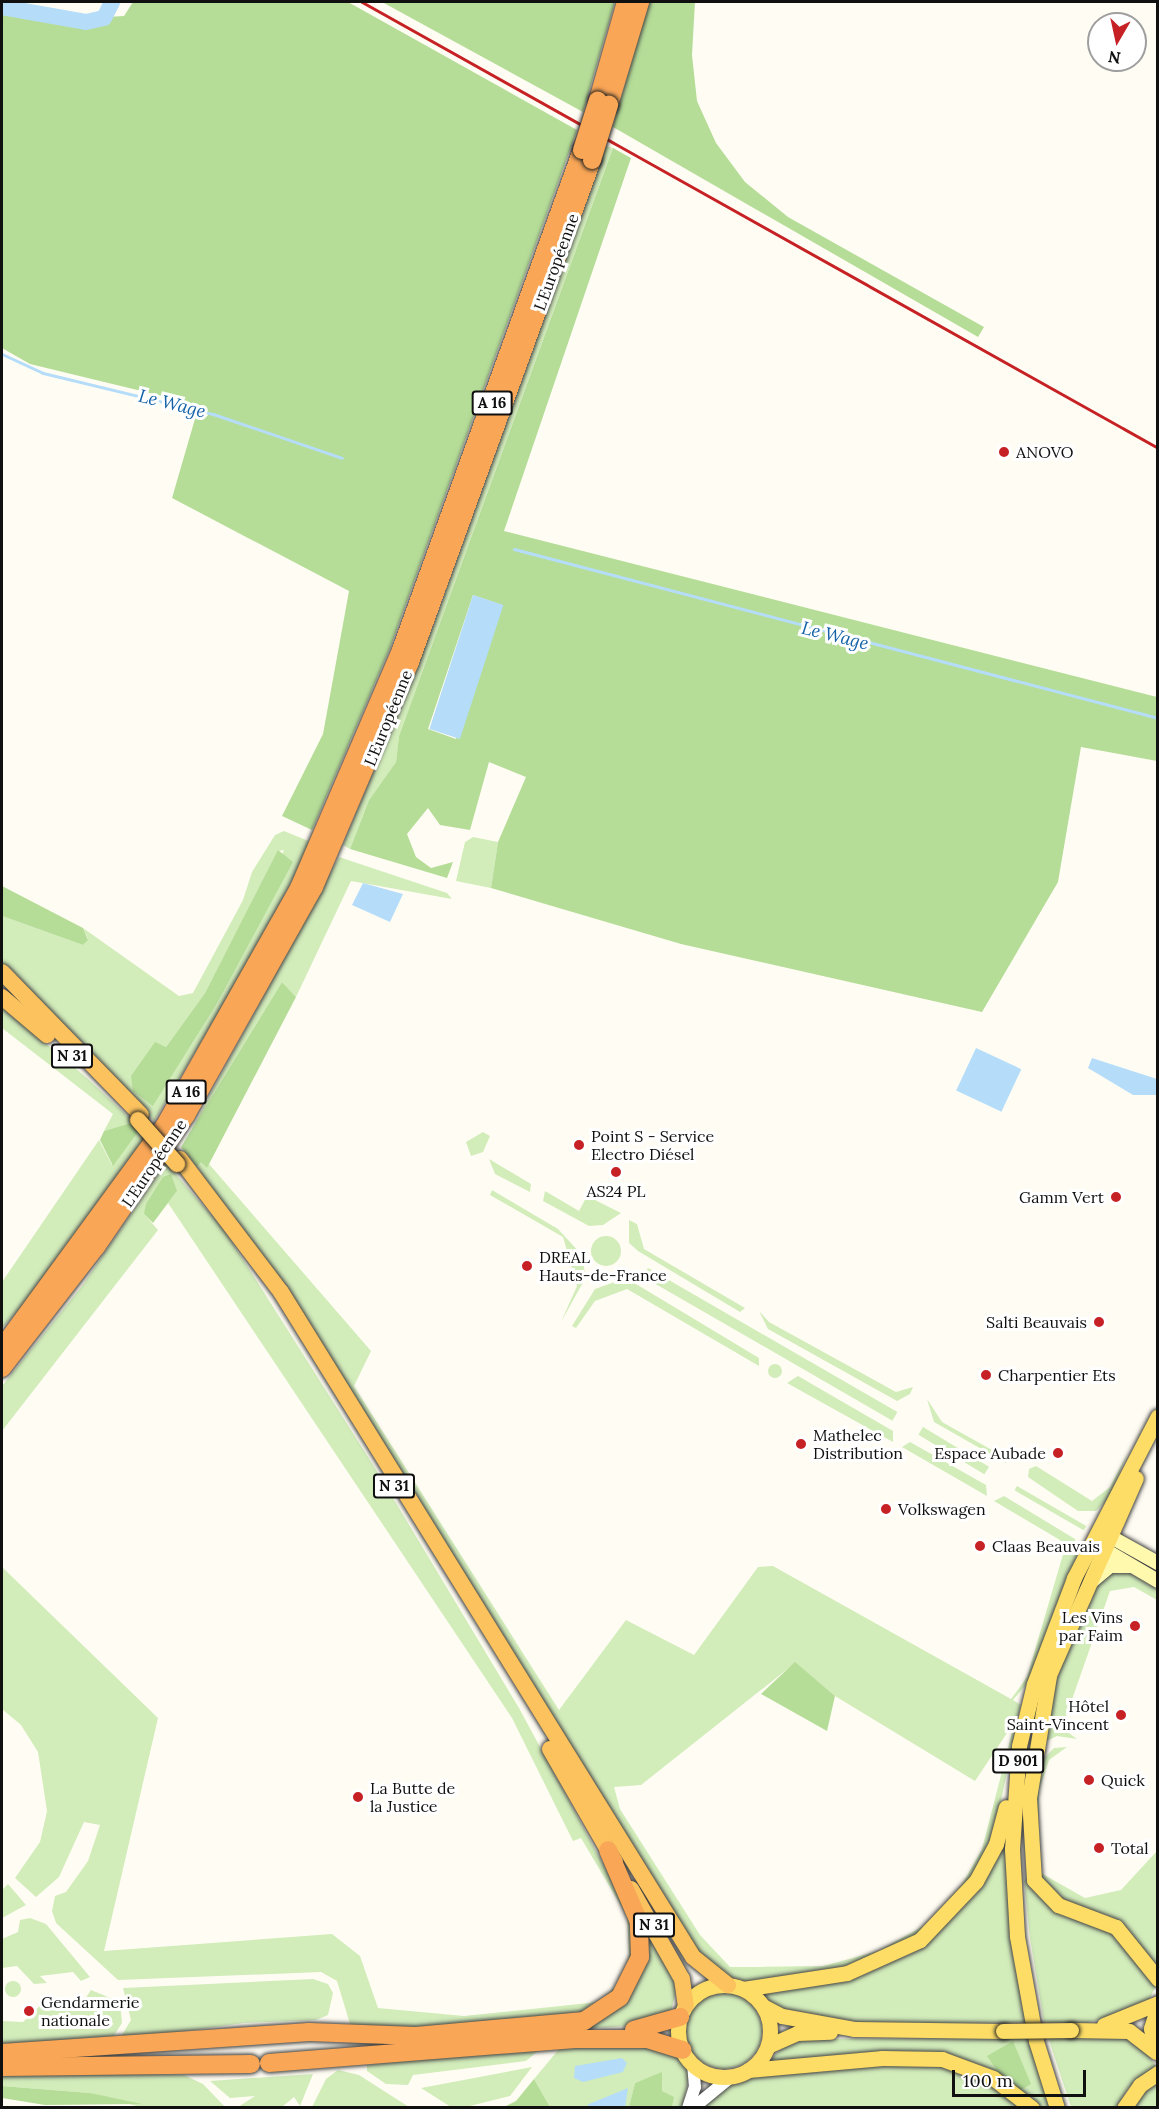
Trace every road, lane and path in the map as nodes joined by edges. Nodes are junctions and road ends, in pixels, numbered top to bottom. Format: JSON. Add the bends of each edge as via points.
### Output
{"nodes":[{"id":1,"x":626,"y":2,"type":"edge"},
{"id":2,"x":640,"y":2,"type":"edge"},
{"id":3,"x":603,"y":103,"type":"junction"},
{"id":4,"x":587,"y":155,"type":"junction"},
{"id":5,"x":2,"y":972,"type":"edge"},
{"id":6,"x":2,"y":988,"type":"edge"},
{"id":7,"x":2,"y":997,"type":"edge"},
{"id":8,"x":81,"y":1055,"type":"junction"},
{"id":9,"x":140,"y":1117,"type":"junction"},
{"id":10,"x":179,"y":1162,"type":"junction"},
{"id":11,"x":36,"y":1306,"type":"junction"},
{"id":12,"x":2,"y":1339,"type":"edge"},
{"id":13,"x":2,"y":1348,"type":"edge"},
{"id":14,"x":2,"y":1368,"type":"edge"},
{"id":15,"x":1158,"y":1416,"type":"edge"},
{"id":16,"x":1158,"y":1435,"type":"edge"},
{"id":17,"x":1102,"y":1540,"type":"junction"},
{"id":18,"x":1158,"y":1563,"type":"edge"},
{"id":19,"x":1134,"y":1566,"type":"junction"},
{"id":20,"x":1158,"y":1581,"type":"edge"},
{"id":21,"x":1089,"y":1584,"type":"junction"},
{"id":22,"x":1050,"y":1668,"type":"junction"},
{"id":23,"x":1019,"y":1746,"type":"junction"},
{"id":24,"x":608,"y":1850,"type":"junction"},
{"id":25,"x":1158,"y":1979,"type":"edge"},
{"id":26,"x":735,"y":1987,"type":"junction"},
{"id":27,"x":1158,"y":2005,"type":"edge"},
{"id":28,"x":763,"y":2006,"type":"junction"},
{"id":29,"x":683,"y":2011,"type":"junction"},
{"id":30,"x":1071,"y":2030,"type":"junction"},
{"id":31,"x":493,"y":2031,"type":"junction"},
{"id":32,"x":878,"y":2031,"type":"junction"},
{"id":33,"x":768,"y":2046,"type":"junction"},
{"id":34,"x":1157,"y":2053,"type":"edge"},
{"id":35,"x":2,"y":2054,"type":"edge"},
{"id":36,"x":688,"y":2057,"type":"junction"},
{"id":37,"x":2,"y":2067,"type":"edge"},
{"id":38,"x":748,"y":2070,"type":"junction"},
{"id":39,"x":1158,"y":2073,"type":"edge"},
{"id":40,"x":732,"y":2076,"type":"junction"},
{"id":41,"x":688,"y":2108,"type":"edge"},
{"id":42,"x":693,"y":2108,"type":"edge"},
{"id":43,"x":1032,"y":2108,"type":"edge"},
{"id":44,"x":1057,"y":2108,"type":"edge"},
{"id":45,"x":1064,"y":2108,"type":"edge"},
{"id":46,"x":1124,"y":2108,"type":"edge"}],
"edges":[{"from":1,"to":3,"type":"highway","name":"L'Européenne","number":"A 16"},
{"from":2,"to":3,"type":"highway","name":"L'Européenne","number":"A 16"},
{"from":3,"to":4,"type":"highway","name":"L'Européenne","number":"A 16","bridge":true},
{"from":4,"to":11,"type":"highway","name":"L'Européenne","number":"A 16","via":[[405,642],[307,871],[187,1091]]},
{"from":4,"to":14,"type":"highway","name":"L'Européenne","number":"A 16","via":[[414,653],[314,887],[181,1123],[96,1247]]},
{"from":5,"to":8,"type":"highway"},
{"from":6,"to":8,"type":"highway","number":"N 31"},
{"from":7,"to":9,"type":"highway","number":"N 31"},
{"from":8,"to":9,"type":"highway","number":"N 31"},
{"from":9,"to":10,"type":"highway","number":"N 31"},
{"from":10,"to":24,"type":"highway","number":"N 31","via":[[250,1258],[317,1361]]},
{"from":10,"to":26,"type":"highway","number":"N 31","via":[[285,1300],[693,1957]]},
{"from":11,"to":12,"type":"highway"},
{"from":11,"to":13,"type":"highway","name":"L'Européenne","number":"A 16"},
{"from":15,"to":17,"type":"main road"},
{"from":16,"to":17,"type":"main road"},
{"from":17,"to":18,"type":"main road"},
{"from":17,"to":19,"type":"main road"},
{"from":17,"to":21,"type":"main road","number":"D 901"},
{"from":17,"to":23,"type":"main road","number":"D 901","via":[[1045,1652]]},
{"from":19,"to":20,"type":"main road"},
{"from":19,"to":21,"type":"main road","via":[[1110,1566]]},
{"from":21,"to":22,"type":"main road","number":"D 901"},
{"from":22,"to":25,"type":"main road","via":[[1029,1798],[1034,1880],[1058,1905],[1116,1927]]},
{"from":22,"to":45,"type":"main road","number":"D 901","via":[[1026,1759],[1019,1882],[1031,1986]]},
{"from":23,"to":26,"type":"main road","via":[[990,1859],[935,1929],[903,1951],[855,1971]]},
{"from":23,"to":44,"type":"main road","number":"D 901","via":[[1012,1835],[1015,1916],[1032,2024]]},
{"from":24,"to":29,"type":"highway","number":"N 31","via":[[684,1984]]},
{"from":24,"to":31,"type":"highway","via":[[640,1933],[639,1964],[628,1987],[612,2006],[584,2021]]},
{"from":26,"to":28,"type":"main road"},
{"from":26,"to":29,"type":"main road","via":[[704,1990]]},
{"from":27,"to":30,"type":"main road","via":[[1137,2016]]},
{"from":27,"to":34,"type":"main road","via":[[1151,2031]]},
{"from":28,"to":32,"type":"main road","via":[[788,2017]]},
{"from":28,"to":33,"type":"main road","via":[[770,2023]]},
{"from":29,"to":31,"type":"highway","via":[[649,2028]]},
{"from":29,"to":36,"type":"main road"},
{"from":30,"to":32,"type":"main road","bridge":true},
{"from":30,"to":34,"type":"main road","via":[[1129,2031]]},
{"from":31,"to":35,"type":"highway","via":[[416,2036],[309,2032]]},
{"from":32,"to":33,"type":"main road","via":[[797,2033]]},
{"from":33,"to":38,"type":"main road"},
{"from":36,"to":37,"type":"highway","via":[[647,2039],[555,2039],[260,2063]]},
{"from":36,"to":40,"type":"main road","via":[[711,2075]]},
{"from":36,"to":41,"type":"street","via":[[696,2082]]},
{"from":38,"to":40,"type":"main road"},
{"from":38,"to":43,"type":"main road","via":[[882,2058],[942,2059],[993,2079]]},
{"from":39,"to":46,"type":"main road","via":[[1140,2085]]},
{"from":40,"to":42,"type":"street"}]}
